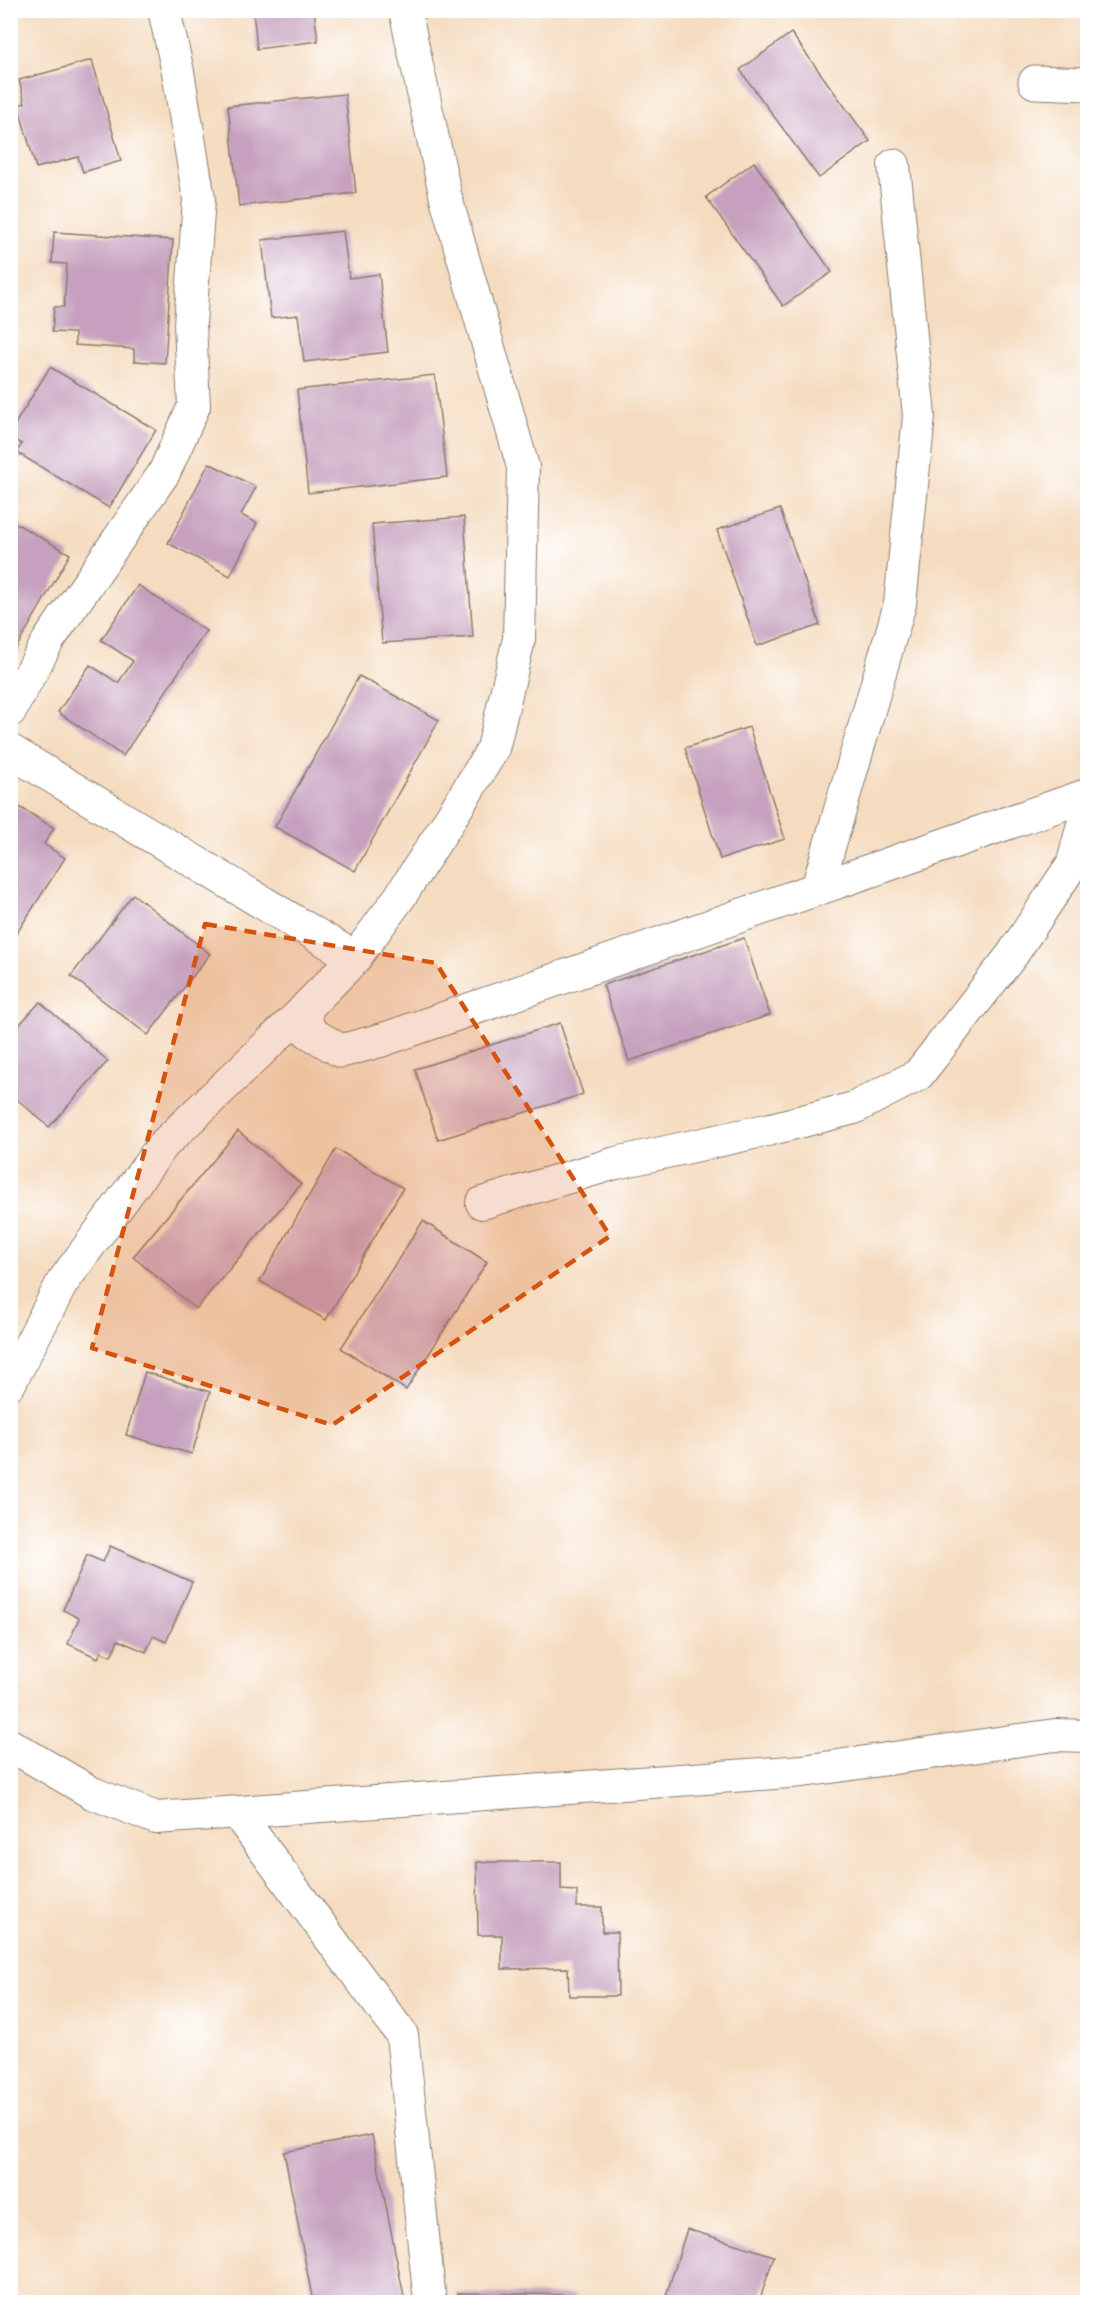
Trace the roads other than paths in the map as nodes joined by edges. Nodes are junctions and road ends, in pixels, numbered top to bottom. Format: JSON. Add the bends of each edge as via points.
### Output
{"nodes":[{"id":1,"x":164,"y":10,"type":"edge"},
{"id":2,"x":405,"y":10,"type":"edge"},
{"id":3,"x":1035,"y":82,"type":"dead end"},
{"id":4,"x":1088,"y":84,"type":"edge"},
{"id":5,"x":894,"y":165,"type":"dead end"},
{"id":6,"x":10,"y":711,"type":"edge"},
{"id":7,"x":10,"y":751,"type":"edge"},
{"id":8,"x":1088,"y":795,"type":"edge"},
{"id":9,"x":1088,"y":805,"type":"edge"},
{"id":10,"x":817,"y":889,"type":"junction"},
{"id":11,"x":356,"y":958,"type":"junction"},
{"id":12,"x":304,"y":1010,"type":"junction"},
{"id":13,"x":482,"y":1203,"type":"dead end"},
{"id":14,"x":10,"y":1383,"type":"edge"},
{"id":15,"x":1088,"y":1736,"type":"edge"},
{"id":16,"x":10,"y":1745,"type":"edge"},
{"id":17,"x":237,"y":1813,"type":"junction"},
{"id":18,"x":430,"y":2302,"type":"edge"}],
"edges":[{"from":1,"to":6,"type":"street","via":[[199,199],[190,324],[194,406],[164,473],[48,641]]},
{"from":2,"to":11,"type":"street","via":[[446,198],[523,467],[519,639],[492,748],[434,845]]},
{"from":3,"to":4,"type":"street"},
{"from":5,"to":10,"type":"street","via":[[919,416],[900,604]]},
{"from":7,"to":11,"type":"street"},
{"from":8,"to":10,"type":"street"},
{"from":9,"to":13,"type":"street","via":[[1073,863],[1012,956],[918,1075],[854,1108],[616,1163]]},
{"from":10,"to":12,"type":"street","via":[[341,1051],[309,1032]]},
{"from":11,"to":12,"type":"street"},
{"from":12,"to":14,"type":"street","via":[[163,1145],[62,1283]]},
{"from":15,"to":17,"type":"street","via":[[1055,1735],[803,1771]]},
{"from":16,"to":17,"type":"street","via":[[92,1793],[156,1818]]},
{"from":17,"to":18,"type":"street","via":[[402,2035]]}]}
